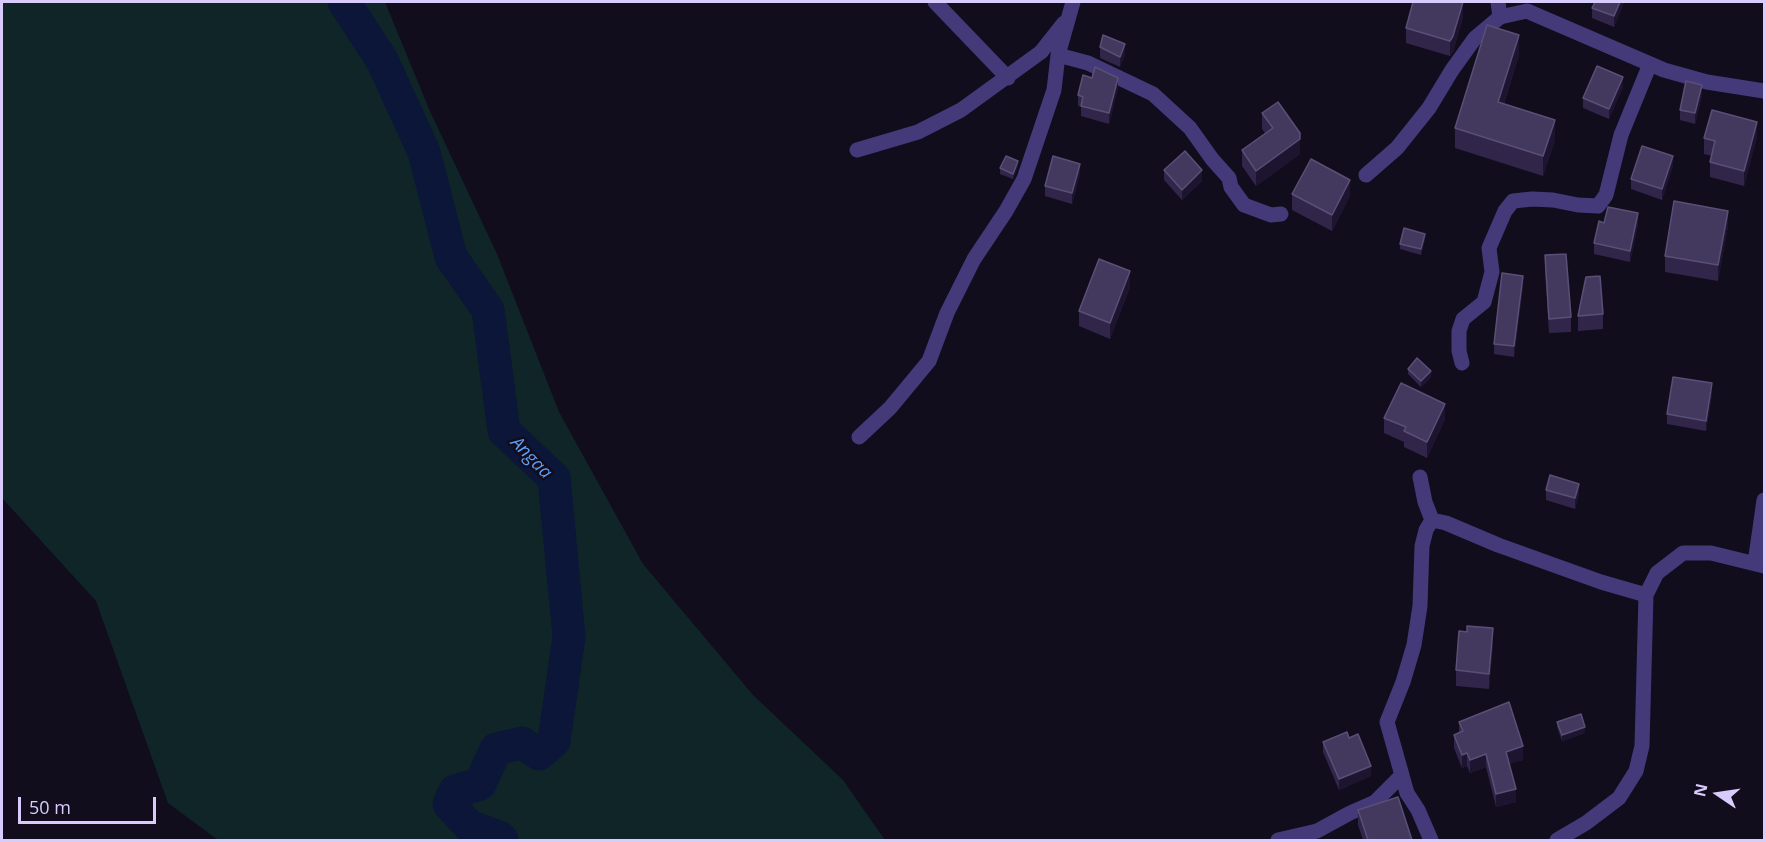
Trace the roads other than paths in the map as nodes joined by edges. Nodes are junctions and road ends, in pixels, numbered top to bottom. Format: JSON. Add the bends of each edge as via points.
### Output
{"nodes":[{"id":1,"x":935,"y":2,"type":"edge"},
{"id":2,"x":1073,"y":2,"type":"edge"},
{"id":3,"x":1499,"y":9,"type":"edge"},
{"id":4,"x":1068,"y":18,"type":"junction"},
{"id":5,"x":1058,"y":55,"type":"junction"},
{"id":6,"x":1650,"y":64,"type":"junction"},
{"id":7,"x":1008,"y":78,"type":"junction"},
{"id":8,"x":1764,"y":91,"type":"edge"},
{"id":9,"x":857,"y":150,"type":"dead end"},
{"id":10,"x":1366,"y":175,"type":"dead end"},
{"id":11,"x":1281,"y":214,"type":"dead end"},
{"id":12,"x":1462,"y":363,"type":"dead end"},
{"id":13,"x":859,"y":437,"type":"dead end"},
{"id":14,"x":1420,"y":477,"type":"dead end"},
{"id":15,"x":1764,"y":500,"type":"edge"},
{"id":16,"x":1432,"y":520,"type":"junction"},
{"id":17,"x":1760,"y":565,"type":"edge"},
{"id":18,"x":1646,"y":595,"type":"junction"},
{"id":19,"x":1402,"y":775,"type":"junction"},
{"id":20,"x":1278,"y":840,"type":"edge"},
{"id":21,"x":1431,"y":840,"type":"edge"},
{"id":22,"x":1557,"y":840,"type":"edge"}],
"edges":[{"from":1,"to":7,"type":"street"},
{"from":2,"to":4,"type":"street"},
{"from":3,"to":6,"type":"street","via":[[1527,11]]},
{"from":3,"to":10,"type":"street","via":[[1452,70],[1429,108],[1397,147]]},
{"from":4,"to":5,"type":"street"},
{"from":4,"to":7,"type":"street","via":[[1041,52]]},
{"from":5,"to":11,"type":"street","via":[[1089,63],[1153,94],[1190,128],[1229,178],[1244,205],[1271,215]]},
{"from":5,"to":13,"type":"street","via":[[1054,90],[1024,179],[974,259],[929,361],[890,408]]},
{"from":6,"to":8,"type":"street","via":[[1707,82]]},
{"from":6,"to":12,"type":"street","via":[[1621,135],[1606,195],[1598,206],[1532,199],[1513,201],[1505,211],[1489,248],[1492,272],[1484,302],[1461,325]]},
{"from":7,"to":9,"type":"street","via":[[961,110],[918,132]]},
{"from":14,"to":16,"type":"street"},
{"from":15,"to":17,"type":"street"},
{"from":16,"to":18,"type":"street"},
{"from":16,"to":19,"type":"street","via":[[1422,546],[1414,645],[1387,722]]},
{"from":17,"to":18,"type":"street","via":[[1711,553],[1683,553],[1657,573]]},
{"from":18,"to":22,"type":"street","via":[[1642,746],[1636,771],[1618,798]]},
{"from":19,"to":20,"type":"street","via":[[1375,802],[1317,831]]},
{"from":19,"to":21,"type":"street"}]}
